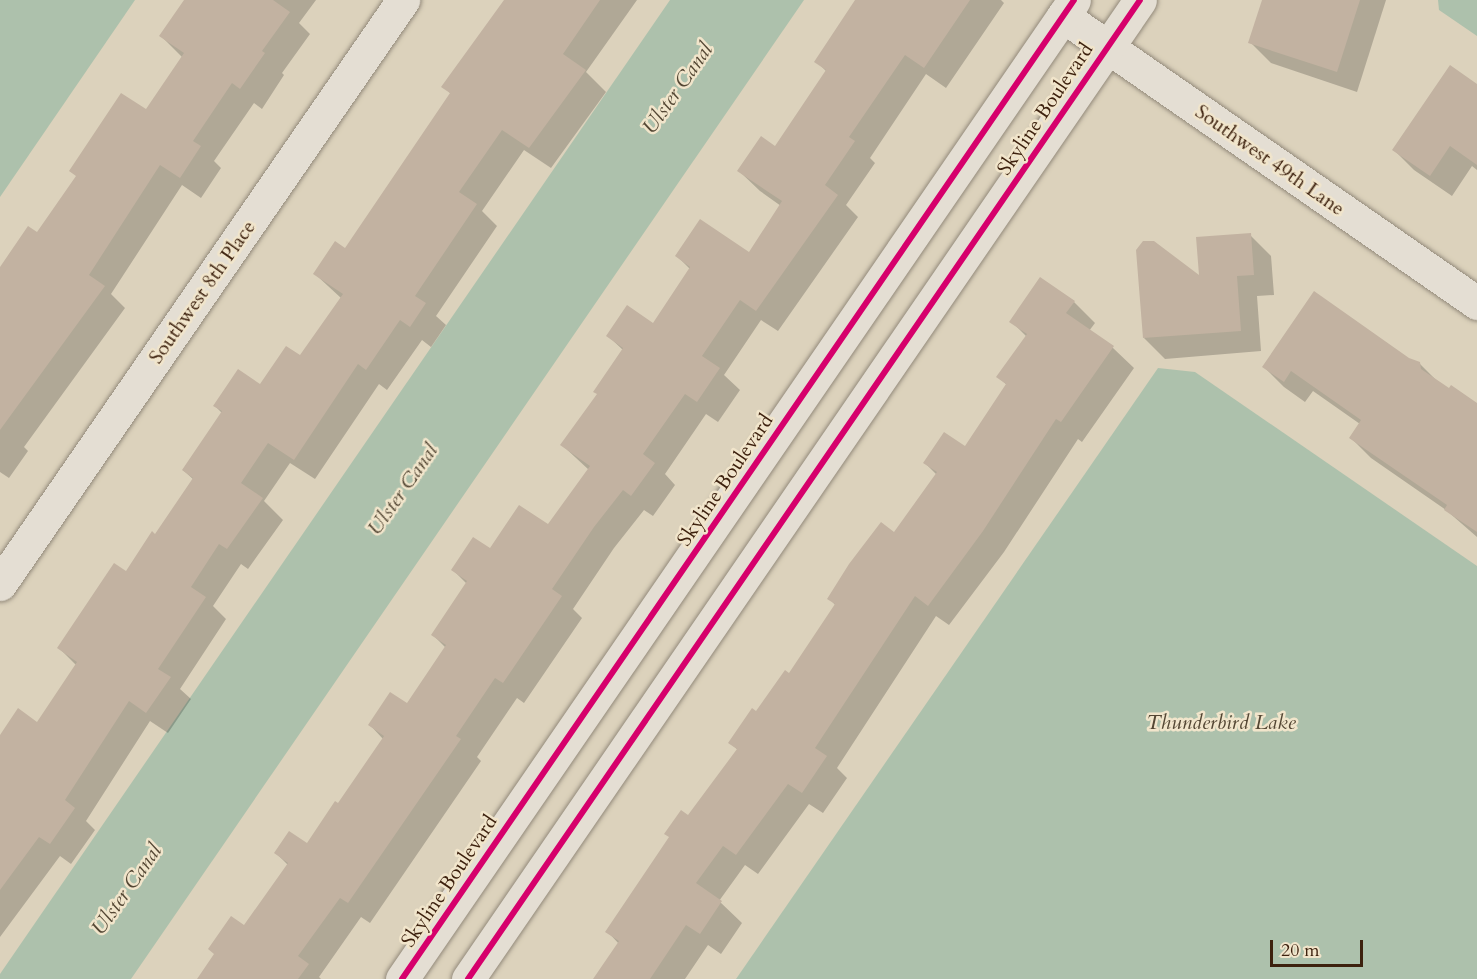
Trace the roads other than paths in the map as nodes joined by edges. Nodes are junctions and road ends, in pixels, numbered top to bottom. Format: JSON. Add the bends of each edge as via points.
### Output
{"nodes":[{"id":1,"x":403,"y":0,"type":"edge"},
{"id":2,"x":1140,"y":0,"type":"edge"},
{"id":3,"x":1069,"y":8,"type":"edge"},
{"id":4,"x":1107,"y":47,"type":"junction"},
{"id":5,"x":1477,"y":303,"type":"edge"},
{"id":6,"x":0,"y":584,"type":"edge"},
{"id":7,"x":402,"y":979,"type":"edge"},
{"id":8,"x":468,"y":979,"type":"edge"}],
"edges":[{"from":1,"to":6,"type":"street","name":"Southwest 8th Place"},
{"from":2,"to":4,"type":"street","name":"Skyline Boulevard"},
{"from":3,"to":4,"type":"street","name":"Southwest 49th Lane"},
{"from":3,"to":7,"type":"street","name":"Skyline Boulevard"},
{"from":4,"to":5,"type":"street","name":"Southwest 49th Lane"},
{"from":4,"to":8,"type":"street","name":"Skyline Boulevard"}]}
